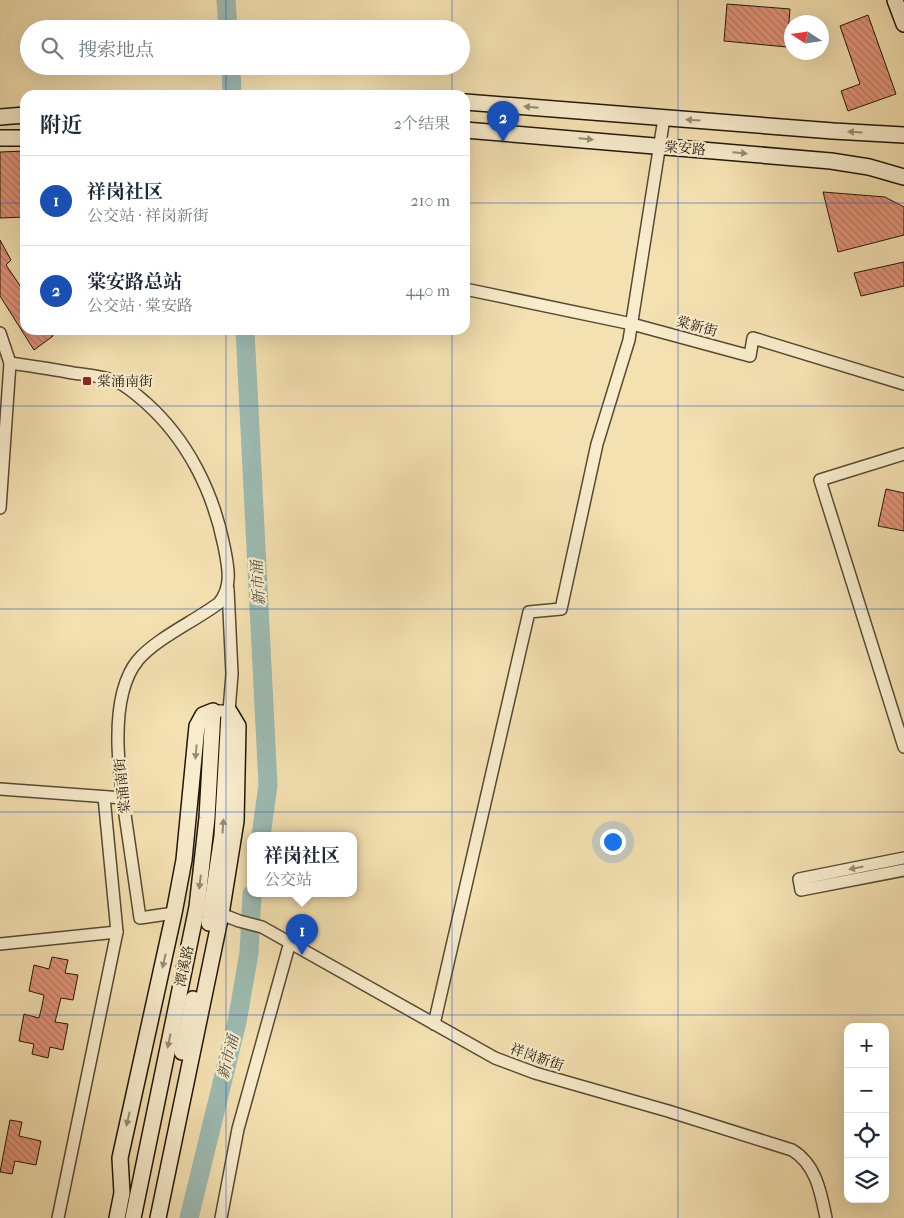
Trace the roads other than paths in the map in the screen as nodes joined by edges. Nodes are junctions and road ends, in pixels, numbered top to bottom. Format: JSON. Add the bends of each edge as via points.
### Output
{"nodes":[{"id":1,"x":895,"y":0,"type":"edge"},
{"id":2,"x":904,"y":24,"type":"edge"},
{"id":3,"x":470,"y":102,"type":"edge"},
{"id":4,"x":20,"y":115,"type":"edge"},
{"id":5,"x":0,"y":117,"type":"edge"},
{"id":6,"x":664,"y":118,"type":"junction"},
{"id":7,"x":470,"y":130,"type":"edge"},
{"id":8,"x":904,"y":135,"type":"edge"},
{"id":9,"x":0,"y":138,"type":"edge"},
{"id":10,"x":20,"y":138,"type":"edge"},
{"id":11,"x":660,"y":146,"type":"junction"},
{"id":12,"x":904,"y":177,"type":"edge"},
{"id":13,"x":470,"y":290,"type":"edge"},
{"id":14,"x":632,"y":324,"type":"junction"},
{"id":15,"x":0,"y":334,"type":"edge"},
{"id":16,"x":10,"y":363,"type":"junction"},
{"id":17,"x":904,"y":384,"type":"edge"},
{"id":18,"x":904,"y":454,"type":"edge"},
{"id":19,"x":0,"y":508,"type":"edge"},
{"id":20,"x":227,"y":587,"type":"junction"},
{"id":21,"x":213,"y":711,"type":"junction"},
{"id":22,"x":229,"y":711,"type":"junction"},
{"id":23,"x":898,"y":711,"type":"edge"},
{"id":24,"x":904,"y":747,"type":"edge"},
{"id":25,"x":0,"y":789,"type":"edge"},
{"id":26,"x":104,"y":797,"type":"junction"},
{"id":27,"x":123,"y":798,"type":"junction"},
{"id":28,"x":904,"y":858,"type":"edge"},
{"id":29,"x":904,"y":870,"type":"edge"},
{"id":30,"x":174,"y":913,"type":"junction"},
{"id":31,"x":221,"y":914,"type":"junction"},
{"id":32,"x":117,"y":932,"type":"junction"},
{"id":33,"x":290,"y":942,"type":"junction"},
{"id":34,"x":0,"y":944,"type":"edge"},
{"id":35,"x":434,"y":1024,"type":"junction"},
{"id":36,"x":58,"y":1218,"type":"edge"},
{"id":37,"x":117,"y":1218,"type":"edge"},
{"id":38,"x":133,"y":1218,"type":"edge"},
{"id":39,"x":149,"y":1218,"type":"edge"},
{"id":40,"x":158,"y":1218,"type":"edge"},
{"id":41,"x":221,"y":1218,"type":"edge"},
{"id":42,"x":826,"y":1218,"type":"edge"},
{"id":43,"x":835,"y":1218,"type":"edge"}],
"edges":[{"from":1,"to":2,"type":"street"},
{"from":6,"to":3,"type":"street","name":"棠安路","one_way":true},
{"from":4,"to":5,"type":"street"},
{"from":8,"to":6,"type":"street","name":"棠安路","one_way":true},
{"from":6,"to":11,"type":"street"},
{"from":7,"to":11,"type":"street","name":"棠安路","one_way":true},
{"from":9,"to":10,"type":"street"},
{"from":11,"to":12,"type":"street","name":"棠安路","one_way":true,"via":[[831,161]]},
{"from":11,"to":14,"type":"street"},
{"from":13,"to":14,"type":"street","name":"棠新街"},
{"from":14,"to":17,"type":"street","name":"棠新街","via":[[750,356],[753,338]]},
{"from":14,"to":35,"type":"street","via":[[597,444],[561,609],[528,612]]},
{"from":15,"to":16,"type":"street"},
{"from":16,"to":19,"type":"street"},
{"from":16,"to":20,"type":"street","via":[[111,380],[127,388],[156,412],[186,450],[208,491],[225,547]]},
{"from":18,"to":23,"type":"street","via":[[820,480]]},
{"from":20,"to":22,"type":"street","via":[[232,674]]},
{"from":20,"to":27,"type":"street","name":"棠涌南街","via":[[219,603],[154,646],[133,667],[119,719]]},
{"from":21,"to":22,"type":"street"},
{"from":21,"to":30,"type":"street","one_way":true,"via":[[203,715],[197,726],[184,860]]},
{"from":21,"to":38,"type":"street","name":"潭溪路","one_way":true,"via":[[208,818],[197,907]]},
{"from":22,"to":31,"type":"street","via":[[238,726],[236,821]]},
{"from":39,"to":22,"type":"street","name":"潭溪路","one_way":true,"via":[[211,911],[222,836]]},
{"from":23,"to":24,"type":"street"},
{"from":25,"to":26,"type":"street"},
{"from":26,"to":27,"type":"street"},
{"from":26,"to":32,"type":"street"},
{"from":27,"to":30,"type":"street","name":"棠涌南街","via":[[140,918]]},
{"from":28,"to":29,"type":"street","one_way":true,"via":[[799,879],[801,890]]},
{"from":30,"to":37,"type":"street","one_way":true,"via":[[120,1158],[122,1193]]},
{"from":31,"to":33,"type":"street","name":"祥岗新街","via":[[262,927]]},
{"from":31,"to":40,"type":"street"},
{"from":32,"to":34,"type":"street"},
{"from":32,"to":36,"type":"street"},
{"from":33,"to":35,"type":"street","name":"祥岗新街"},
{"from":33,"to":41,"type":"street","via":[[238,1129]]},
{"from":35,"to":42,"type":"street","name":"祥岗新街","via":[[518,1068],[792,1150],[804,1160],[814,1176]]},
{"from":42,"to":43,"type":"street"}]}
